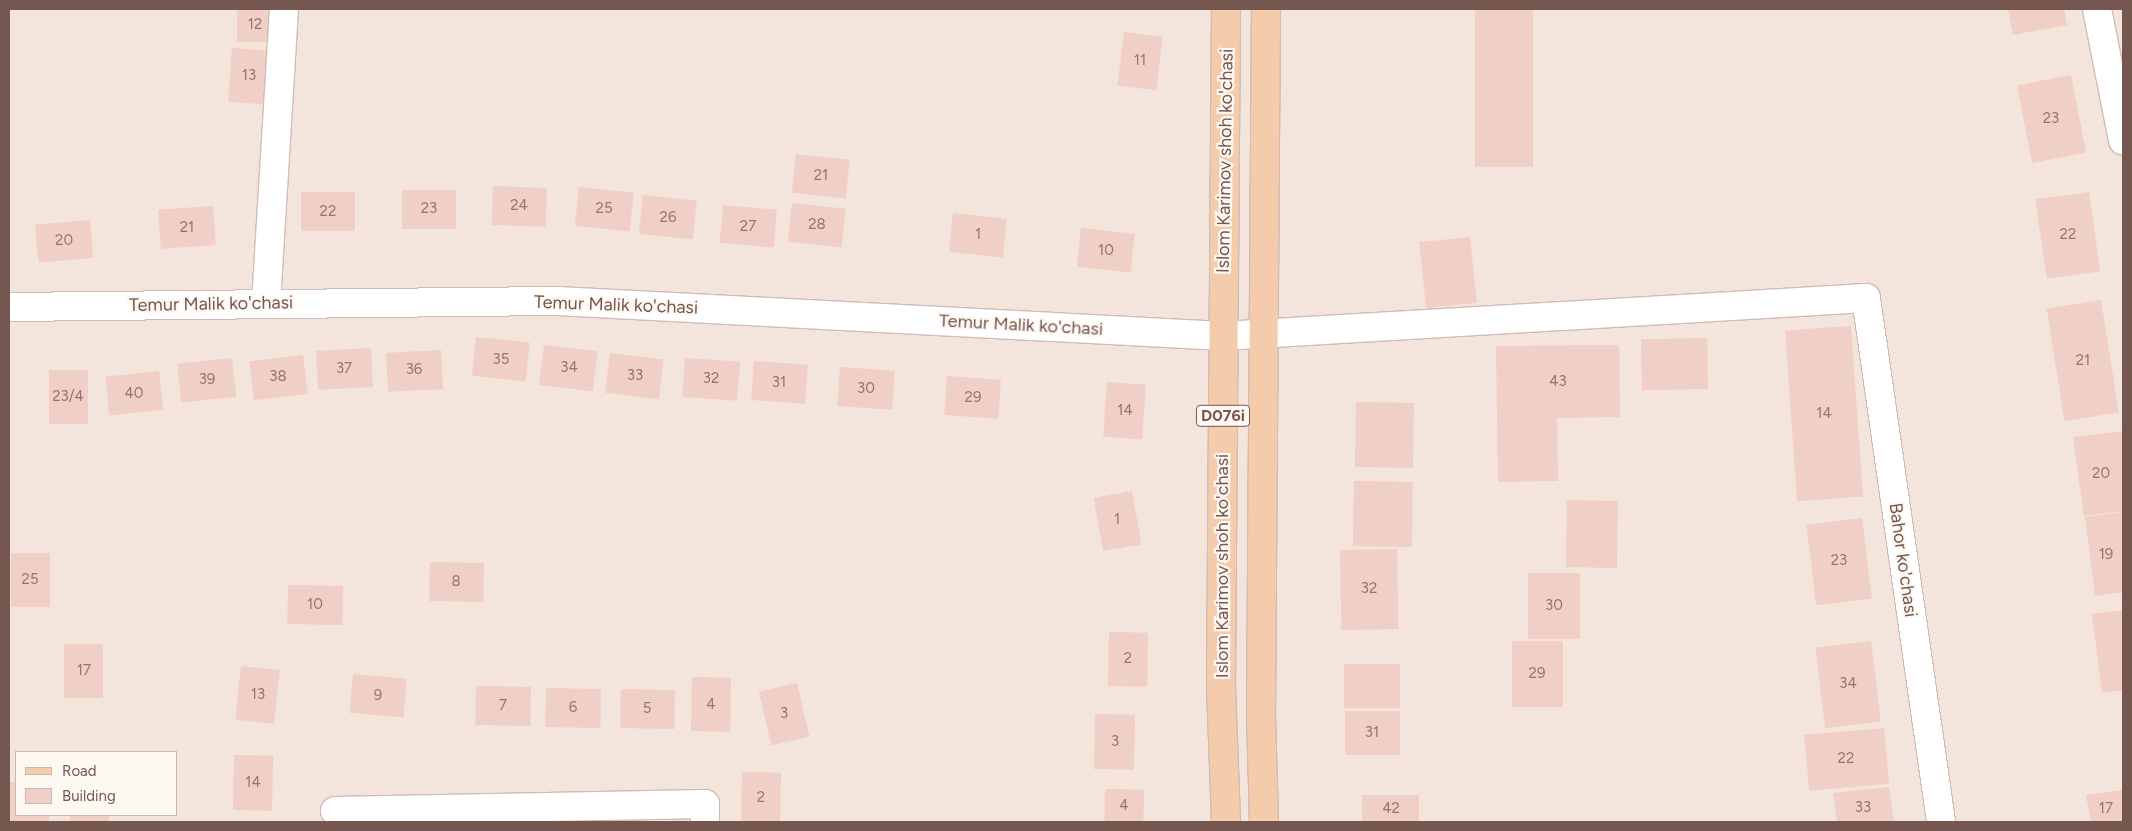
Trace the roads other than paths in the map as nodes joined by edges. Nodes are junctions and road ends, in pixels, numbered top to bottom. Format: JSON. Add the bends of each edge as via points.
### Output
{"nodes":[{"id":1,"x":284,"y":9,"type":"edge"},
{"id":2,"x":1226,"y":9,"type":"edge"},
{"id":3,"x":1266,"y":9,"type":"edge"},
{"id":4,"x":2098,"y":9,"type":"edge"},
{"id":5,"x":2123,"y":140,"type":"edge"},
{"id":6,"x":1866,"y":298,"type":"joint"},
{"id":7,"x":266,"y":303,"type":"junction"},
{"id":8,"x":9,"y":307,"type":"edge"},
{"id":9,"x":1263,"y":334,"type":"junction"},
{"id":10,"x":1223,"y":336,"type":"junction"},
{"id":11,"x":335,"y":811,"type":"dead end"},
{"id":12,"x":704,"y":822,"type":"edge"},
{"id":13,"x":1226,"y":822,"type":"edge"},
{"id":14,"x":1264,"y":822,"type":"edge"},
{"id":15,"x":1941,"y":822,"type":"edge"}],
"edges":[{"from":1,"to":7,"type":"street"},
{"from":2,"to":10,"type":"main road","name":"Islom Karimov shoh ko'chasi","number":"D076i"},
{"from":3,"to":9,"type":"main road","number":"D076i"},
{"from":4,"to":5,"type":"street"},
{"from":6,"to":9,"type":"street","name":"Temur Malik ko'chasi"},
{"from":6,"to":15,"type":"street","name":"Bahor ko'chasi"},
{"from":7,"to":8,"type":"street","name":"Temur Malik ko'chasi"},
{"from":7,"to":10,"type":"street","name":"Temur Malik ko'chasi","via":[[558,301]]},
{"from":9,"to":10,"type":"street","name":"Temur Malik ko'chasi"},
{"from":9,"to":14,"type":"main road","number":"D076i"},
{"from":10,"to":13,"type":"main road","name":"Islom Karimov shoh ko'chasi","number":"D076i","via":[[1221,686]]},
{"from":11,"to":12,"type":"street","via":[[705,804]]}]}
